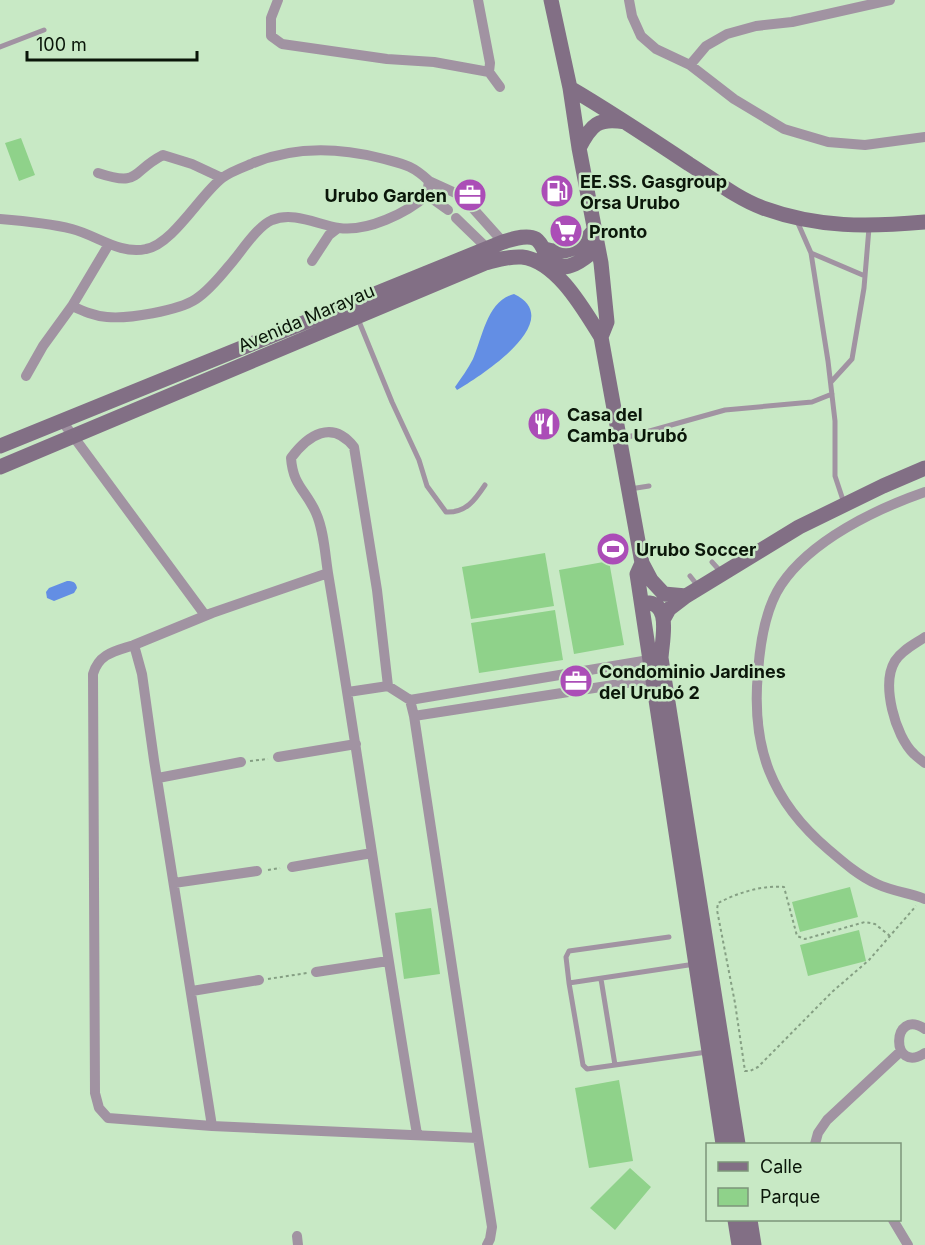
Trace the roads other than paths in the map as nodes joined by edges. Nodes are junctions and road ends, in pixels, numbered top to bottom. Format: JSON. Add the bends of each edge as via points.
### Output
{"nodes":[{"id":1,"x":278,"y":0,"type":"edge"},
{"id":2,"x":478,"y":0,"type":"edge"},
{"id":3,"x":551,"y":0,"type":"edge"},
{"id":4,"x":629,"y":0,"type":"edge"},
{"id":5,"x":890,"y":0,"type":"edge"},
{"id":6,"x":44,"y":30,"type":"dead end"},
{"id":7,"x":0,"y":47,"type":"edge"},
{"id":8,"x":690,"y":65,"type":"junction"},
{"id":9,"x":489,"y":72,"type":"junction"},
{"id":10,"x":500,"y":87,"type":"dead end"},
{"id":11,"x":570,"y":88,"type":"junction"},
{"id":12,"x":628,"y":122,"type":"junction"},
{"id":13,"x":925,"y":137,"type":"edge"},
{"id":14,"x":579,"y":148,"type":"junction"},
{"id":15,"x":98,"y":173,"type":"dead end"},
{"id":16,"x":222,"y":178,"type":"junction"},
{"id":17,"x":429,"y":180,"type":"junction"},
{"id":18,"x":427,"y":195,"type":"junction"},
{"id":19,"x":796,"y":218,"type":"junction"},
{"id":20,"x":0,"y":219,"type":"edge"},
{"id":21,"x":925,"y":222,"type":"edge"},
{"id":22,"x":869,"y":226,"type":"junction"},
{"id":23,"x":339,"y":228,"type":"junction"},
{"id":24,"x":595,"y":229,"type":"junction"},
{"id":25,"x":503,"y":242,"type":"junction"},
{"id":26,"x":109,"y":243,"type":"junction"},
{"id":27,"x":598,"y":247,"type":"junction"},
{"id":28,"x":488,"y":249,"type":"junction"},
{"id":29,"x":544,"y":249,"type":"junction"},
{"id":30,"x":811,"y":253,"type":"junction"},
{"id":31,"x":312,"y":261,"type":"dead end"},
{"id":32,"x":865,"y":276,"type":"junction"},
{"id":33,"x":72,"y":306,"type":"junction"},
{"id":34,"x":357,"y":317,"type":"junction"},
{"id":35,"x":601,"y":337,"type":"junction"},
{"id":36,"x":26,"y":376,"type":"dead end"},
{"id":37,"x":831,"y":382,"type":"junction"},
{"id":38,"x":832,"y":394,"type":"junction"},
{"id":39,"x":62,"y":421,"type":"junction"},
{"id":40,"x":74,"y":438,"type":"junction"},
{"id":41,"x":620,"y":440,"type":"junction"},
{"id":42,"x":0,"y":446,"type":"edge"},
{"id":43,"x":0,"y":467,"type":"edge"},
{"id":44,"x":925,"y":468,"type":"edge"},
{"id":45,"x":485,"y":484,"type":"dead end"},
{"id":46,"x":649,"y":486,"type":"dead end"},
{"id":47,"x":629,"y":490,"type":"junction"},
{"id":48,"x":925,"y":492,"type":"edge"},
{"id":49,"x":845,"y":504,"type":"junction"},
{"id":50,"x":712,"y":562,"type":"dead end"},
{"id":51,"x":642,"y":563,"type":"junction"},
{"id":52,"x":328,"y":573,"type":"junction"},
{"id":53,"x":722,"y":574,"type":"junction"},
{"id":54,"x":691,"y":587,"type":"junction"},
{"id":55,"x":642,"y":603,"type":"junction"},
{"id":56,"x":205,"y":615,"type":"junction"},
{"id":57,"x":664,"y":618,"type":"junction"},
{"id":58,"x":925,"y":637,"type":"edge"},
{"id":59,"x":134,"y":645,"type":"junction"},
{"id":60,"x":649,"y":660,"type":"junction"},
{"id":61,"x":652,"y":679,"type":"junction"},
{"id":62,"x":388,"y":686,"type":"junction"},
{"id":63,"x":348,"y":692,"type":"junction"},
{"id":64,"x":410,"y":700,"type":"junction"},
{"id":65,"x":414,"y":716,"type":"junction"},
{"id":66,"x":356,"y":744,"type":"junction"},
{"id":67,"x":278,"y":757,"type":"road end"},
{"id":68,"x":241,"y":762,"type":"road end"},
{"id":69,"x":925,"y":763,"type":"edge"},
{"id":70,"x":158,"y":778,"type":"junction"},
{"id":71,"x":372,"y":853,"type":"junction"},
{"id":72,"x":292,"y":867,"type":"road end"},
{"id":73,"x":256,"y":871,"type":"road end"},
{"id":74,"x":174,"y":883,"type":"junction"},
{"id":75,"x":924,"y":898,"type":"edge"},
{"id":76,"x":669,"y":937,"type":"dead end"},
{"id":77,"x":388,"y":961,"type":"junction"},
{"id":78,"x":695,"y":964,"type":"junction"},
{"id":79,"x":316,"y":972,"type":"road end"},
{"id":80,"x":601,"y":979,"type":"junction"},
{"id":81,"x":259,"y":980,"type":"road end"},
{"id":82,"x":569,"y":983,"type":"junction"},
{"id":83,"x":192,"y":991,"type":"junction"},
{"id":84,"x":925,"y":1029,"type":"edge"},
{"id":85,"x":901,"y":1051,"type":"junction"},
{"id":86,"x":707,"y":1052,"type":"junction"},
{"id":87,"x":925,"y":1053,"type":"edge"},
{"id":88,"x":615,"y":1065,"type":"junction"},
{"id":89,"x":212,"y":1126,"type":"junction"},
{"id":90,"x":417,"y":1134,"type":"junction"},
{"id":91,"x":478,"y":1138,"type":"junction"},
{"id":92,"x":723,"y":1143,"type":"edge"},
{"id":93,"x":738,"y":1143,"type":"edge"},
{"id":94,"x":815,"y":1143,"type":"edge"},
{"id":95,"x":735,"y":1221,"type":"edge"},
{"id":96,"x":750,"y":1221,"type":"edge"},
{"id":97,"x":894,"y":1221,"type":"edge"},
{"id":98,"x":487,"y":1245,"type":"edge"},
{"id":99,"x":739,"y":1245,"type":"edge"},
{"id":100,"x":754,"y":1245,"type":"edge"},
{"id":101,"x":908,"y":1245,"type":"edge"}],
"edges":[{"from":1,"to":9,"type":"street","via":[[271,18],[272,36],[282,44]]},
{"from":2,"to":9,"type":"street"},
{"from":3,"to":11,"type":"main road"},
{"from":4,"to":8,"type":"street","via":[[641,36],[656,49]]},
{"from":5,"to":8,"type":"street","via":[[728,34],[706,46]]},
{"from":6,"to":7,"type":"lane"},
{"from":8,"to":13,"type":"street","via":[[734,99],[784,129],[828,142],[865,144]]},
{"from":9,"to":10,"type":"street"},
{"from":11,"to":12,"type":"main road"},
{"from":11,"to":14,"type":"main road"},
{"from":12,"to":14,"type":"main road","via":[[600,122],[589,130]]},
{"from":12,"to":19,"type":"main road","via":[[740,198]]},
{"from":14,"to":24,"type":"main road"},
{"from":15,"to":16,"type":"street","via":[[119,180],[132,178],[163,155]]},
{"from":16,"to":17,"type":"street","via":[[265,158],[323,149],[407,164]]},
{"from":16,"to":26,"type":"street","via":[[180,224],[148,249],[128,250]]},
{"from":17,"to":18,"type":"street"},
{"from":17,"to":25,"type":"street","via":[[465,200]]},
{"from":18,"to":23,"type":"street","via":[[414,207],[368,226]]},
{"from":18,"to":28,"type":"street"},
{"from":19,"to":22,"type":"main road"},
{"from":19,"to":30,"type":"lane"},
{"from":20,"to":26,"type":"street","via":[[64,228]]},
{"from":21,"to":22,"type":"main road"},
{"from":22,"to":32,"type":"lane"},
{"from":23,"to":31,"type":"street","via":[[329,235]]},
{"from":23,"to":33,"type":"street","via":[[297,218],[272,220],[219,279],[181,306],[108,317]]},
{"from":24,"to":27,"type":"main road"},
{"from":24,"to":29,"type":"main road","via":[[583,244],[571,250]]},
{"from":25,"to":28,"type":"main road","name":"Avenida Marayau"},
{"from":25,"to":29,"type":"main road","name":"Avenida Marayau","via":[[530,237]]},
{"from":26,"to":33,"type":"street"},
{"from":27,"to":29,"type":"main road","name":"Avenida Marayau","via":[[586,259],[566,266],[554,263]]},
{"from":27,"to":35,"type":"main road","via":[[607,322]]},
{"from":28,"to":39,"type":"main road","name":"Avenida Marayau"},
{"from":30,"to":32,"type":"lane"},
{"from":30,"to":37,"type":"lane"},
{"from":32,"to":37,"type":"lane","via":[[852,359]]},
{"from":33,"to":36,"type":"street"},
{"from":34,"to":35,"type":"main road","name":"Avenida Marayau","via":[[485,263],[523,257],[544,265],[562,281]]},
{"from":34,"to":40,"type":"main road","name":"Avenida Marayau"},
{"from":34,"to":45,"type":"lane","via":[[427,486],[439,504],[446,512],[467,508]]},
{"from":35,"to":41,"type":"main road"},
{"from":37,"to":38,"type":"lane"},
{"from":38,"to":41,"type":"lane","via":[[812,402],[725,410]]},
{"from":38,"to":49,"type":"lane","via":[[836,476]]},
{"from":39,"to":40,"type":"street"},
{"from":39,"to":42,"type":"main road","name":"Avenida Marayau"},
{"from":40,"to":43,"type":"main road","name":"Avenida Marayau"},
{"from":40,"to":56,"type":"street"},
{"from":41,"to":47,"type":"main road"},
{"from":44,"to":49,"type":"main road"},
{"from":46,"to":47,"type":"lane"},
{"from":47,"to":51,"type":"main road"},
{"from":48,"to":75,"type":"street","via":[[872,514],[830,538],[804,558],[781,585],[767,618],[756,698],[760,744],[774,785],[810,834],[876,884]]},
{"from":49,"to":53,"type":"main road"},
{"from":50,"to":53,"type":"lane"},
{"from":51,"to":54,"type":"main road","via":[[664,594]]},
{"from":51,"to":55,"type":"main road","via":[[637,574]]},
{"from":52,"to":56,"type":"street"},
{"from":52,"to":62,"type":"street","via":[[317,515],[298,486],[291,458],[308,439],[325,432],[348,439],[354,447]]},
{"from":52,"to":63,"type":"street"},
{"from":53,"to":54,"type":"main road"},
{"from":54,"to":57,"type":"main road"},
{"from":55,"to":57,"type":"main road","via":[[653,603]]},
{"from":55,"to":60,"type":"main road"},
{"from":56,"to":59,"type":"street"},
{"from":57,"to":93,"type":"main road","via":[[661,658]]},
{"from":58,"to":69,"type":"street","via":[[895,660],[890,676],[893,715],[899,733],[912,753]]},
{"from":59,"to":70,"type":"street"},
{"from":59,"to":89,"type":"street","via":[[102,657],[93,674],[95,1093],[99,1108],[108,1118]]},
{"from":60,"to":61,"type":"main road"},
{"from":60,"to":64,"type":"street"},
{"from":61,"to":65,"type":"street"},
{"from":61,"to":78,"type":"main road"},
{"from":62,"to":63,"type":"street"},
{"from":62,"to":64,"type":"street"},
{"from":63,"to":66,"type":"street"},
{"from":64,"to":65,"type":"street"},
{"from":65,"to":91,"type":"street"},
{"from":66,"to":67,"type":"street"},
{"from":66,"to":71,"type":"street"},
{"from":68,"to":70,"type":"street"},
{"from":70,"to":74,"type":"street"},
{"from":71,"to":72,"type":"street"},
{"from":71,"to":77,"type":"street"},
{"from":73,"to":74,"type":"street"},
{"from":74,"to":83,"type":"street"},
{"from":76,"to":82,"type":"lane","via":[[569,951]]},
{"from":77,"to":79,"type":"street"},
{"from":77,"to":90,"type":"street"},
{"from":78,"to":80,"type":"lane"},
{"from":78,"to":86,"type":"main road"},
{"from":80,"to":82,"type":"lane"},
{"from":80,"to":88,"type":"lane"},
{"from":81,"to":83,"type":"street"},
{"from":82,"to":88,"type":"lane","via":[[584,1068]]},
{"from":83,"to":89,"type":"street"},
{"from":84,"to":85,"type":"street","via":[[910,1025],[901,1031],[897,1041]]},
{"from":85,"to":87,"type":"street","via":[[910,1057]]},
{"from":85,"to":94,"type":"street","via":[[826,1120]]},
{"from":86,"to":88,"type":"lane"},
{"from":86,"to":92,"type":"main road"},
{"from":89,"to":90,"type":"street"},
{"from":90,"to":91,"type":"street"},
{"from":91,"to":98,"type":"street","via":[[492,1227]]},
{"from":95,"to":99,"type":"main road"},
{"from":96,"to":100,"type":"main road"},
{"from":97,"to":101,"type":"street"}]}
